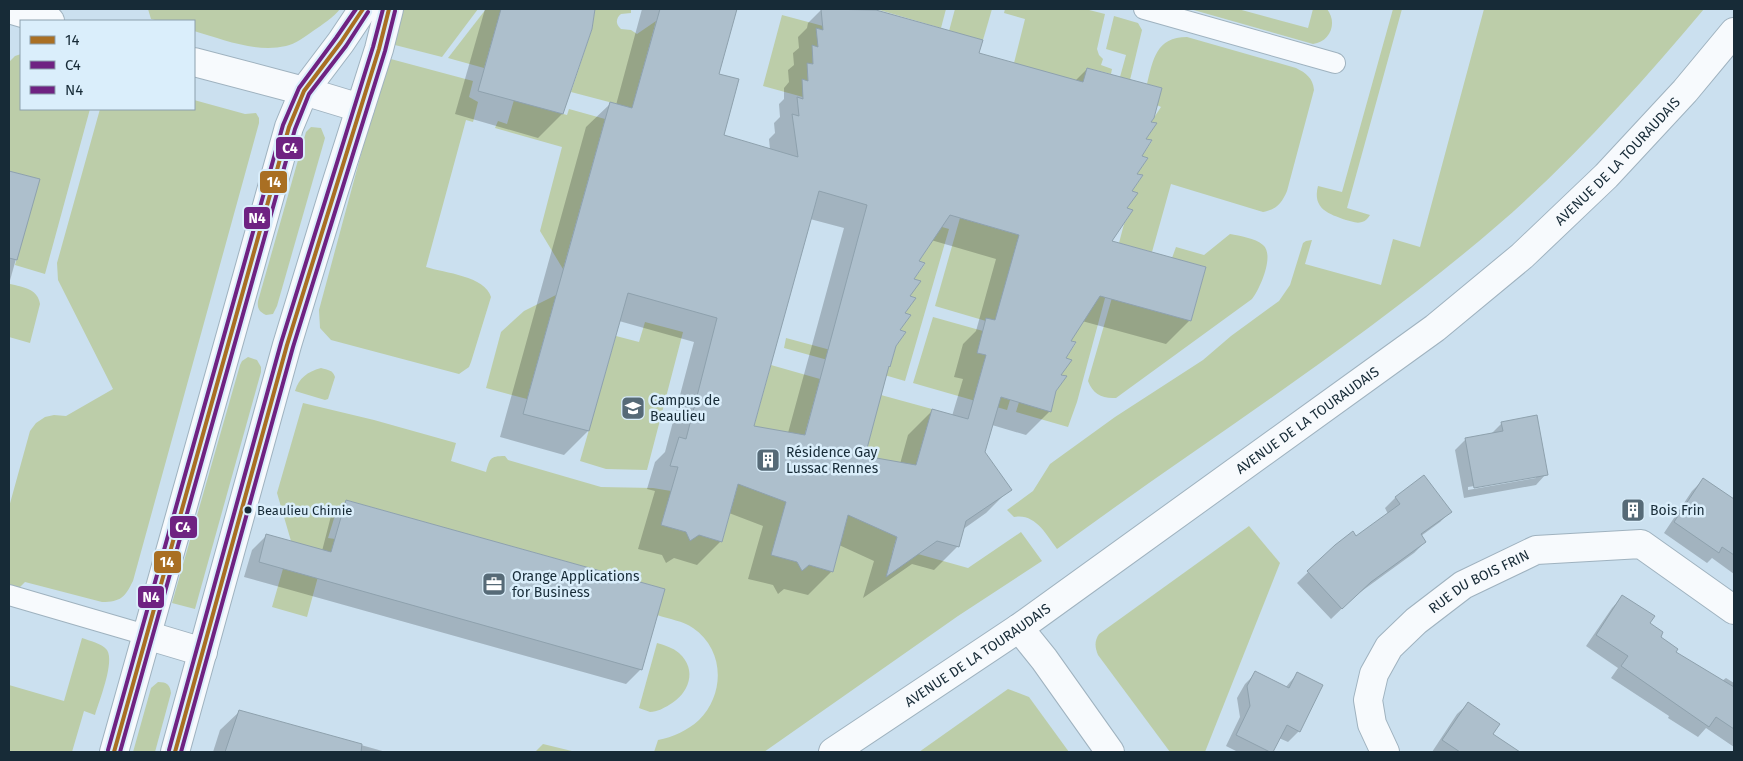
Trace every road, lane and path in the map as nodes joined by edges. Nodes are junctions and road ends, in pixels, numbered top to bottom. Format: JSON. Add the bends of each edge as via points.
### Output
{"nodes":[{"id":1,"x":9,"y":9,"type":"edge"},
{"id":2,"x":363,"y":9,"type":"edge"},
{"id":3,"x":389,"y":9,"type":"edge"},
{"id":4,"x":1144,"y":9,"type":"edge"},
{"id":5,"x":47,"y":20,"type":"edge"},
{"id":6,"x":1734,"y":32,"type":"edge"},
{"id":7,"x":195,"y":62,"type":"edge"},
{"id":8,"x":1335,"y":63,"type":"dead end"},
{"id":9,"x":304,"y":91,"type":"junction"},
{"id":10,"x":360,"y":108,"type":"junction"},
{"id":11,"x":9,"y":595,"type":"edge"},
{"id":12,"x":1734,"y":610,"type":"edge"},
{"id":13,"x":1019,"y":628,"type":"junction"},
{"id":14,"x":146,"y":634,"type":"junction"},
{"id":15,"x":203,"y":652,"type":"junction"},
{"id":16,"x":114,"y":752,"type":"edge"},
{"id":17,"x":175,"y":752,"type":"edge"},
{"id":18,"x":833,"y":752,"type":"edge"},
{"id":19,"x":1110,"y":752,"type":"edge"},
{"id":20,"x":1385,"y":752,"type":"edge"}],
"edges":[{"from":1,"to":5,"type":"street"},
{"from":2,"to":9,"type":"street"},
{"from":3,"to":10,"type":"street"},
{"from":4,"to":8,"type":"lane"},
{"from":6,"to":13,"type":"street","name":"AVENUE DE LA TOURAUDAIS","via":[[1685,91],[1606,176],[1522,256],[1434,328]]},
{"from":7,"to":9,"type":"street"},
{"from":9,"to":10,"type":"street"},
{"from":9,"to":14,"type":"street","via":[[289,127]]},
{"from":10,"to":15,"type":"street","via":[[287,345]]},
{"from":11,"to":14,"type":"lane"},
{"from":12,"to":20,"type":"street","name":"RUE DU BOIS FRIN","via":[[1641,544],[1536,550],[1464,585],[1416,621],[1389,647],[1374,674],[1368,700],[1372,724]]},
{"from":13,"to":18,"type":"street","name":"AVENUE DE LA TOURAUDAIS"},
{"from":13,"to":19,"type":"street"},
{"from":14,"to":15,"type":"street"},
{"from":14,"to":16,"type":"street"},
{"from":15,"to":17,"type":"street"}]}
